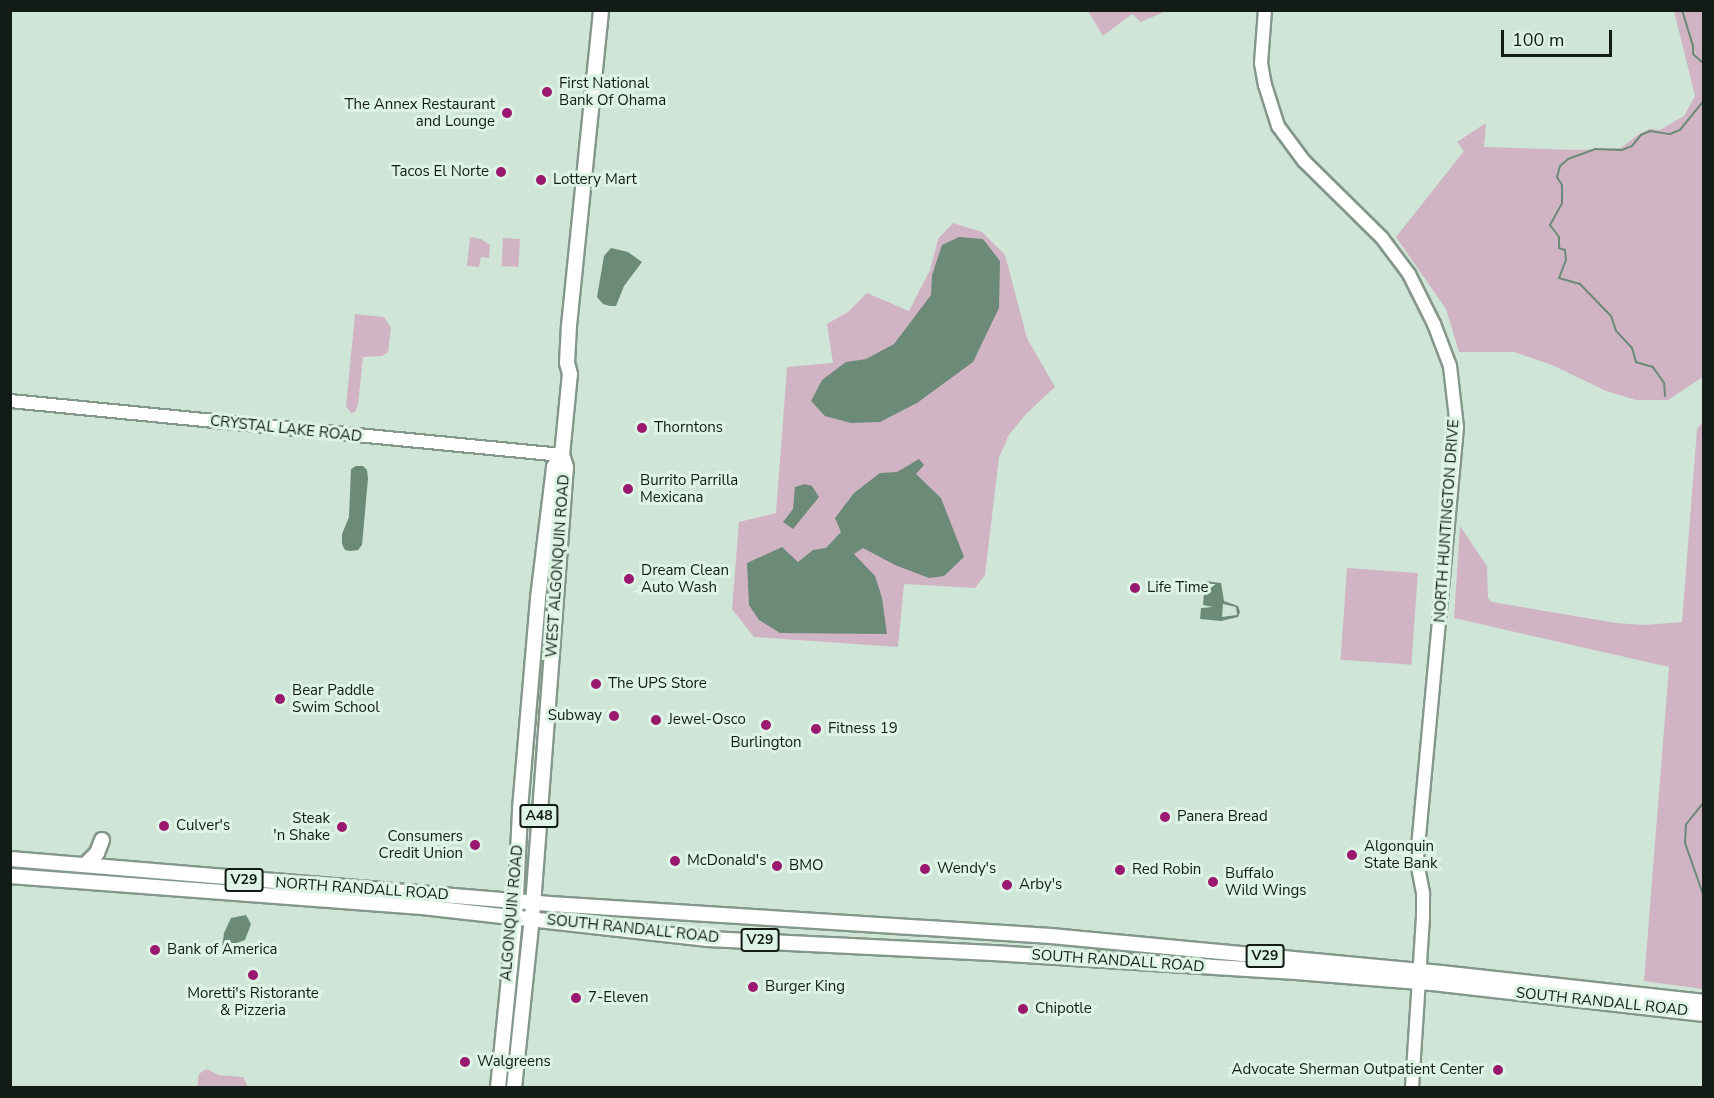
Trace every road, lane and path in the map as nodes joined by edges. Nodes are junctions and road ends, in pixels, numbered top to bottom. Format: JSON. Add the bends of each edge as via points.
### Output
{"nodes":[{"id":1,"x":601,"y":10,"type":"edge"},
{"id":2,"x":1265,"y":10,"type":"edge"},
{"id":3,"x":10,"y":401,"type":"edge"},
{"id":4,"x":562,"y":455,"type":"junction"},
{"id":5,"x":535,"y":625,"type":"junction"},
{"id":6,"x":526,"y":725,"type":"junction"},
{"id":7,"x":545,"y":728,"type":"junction"},
{"id":8,"x":539,"y":807,"type":"junction"},
{"id":9,"x":102,"y":840,"type":"dead end"},
{"id":10,"x":10,"y":859,"type":"edge"},
{"id":11,"x":85,"y":865,"type":"junction"},
{"id":12,"x":10,"y":876,"type":"edge"},
{"id":13,"x":515,"y":902,"type":"junction"},
{"id":14,"x":533,"y":903,"type":"junction"},
{"id":15,"x":515,"y":917,"type":"junction"},
{"id":16,"x":532,"y":918,"type":"junction"},
{"id":17,"x":1419,"y":977,"type":"junction"},
{"id":18,"x":1704,"y":1002,"type":"edge"},
{"id":19,"x":1704,"y":1014,"type":"edge"},
{"id":20,"x":498,"y":1088,"type":"edge"},
{"id":21,"x":514,"y":1088,"type":"edge"},
{"id":22,"x":1412,"y":1088,"type":"edge"}],
"edges":[{"from":1,"to":4,"type":"main road","name":"WEST ALGONQUIN ROAD","number":"A48","via":[[569,326],[570,374]]},
{"from":2,"to":17,"type":"street","name":"NORTH HUNTINGTON DRIVE","via":[[1262,63],[1278,126],[1304,161],[1382,238],[1409,274],[1450,366],[1457,427],[1417,862],[1423,894]]},
{"from":3,"to":4,"type":"street","name":"CRYSTAL LAKE ROAD"},
{"from":4,"to":5,"type":"main road","name":"ALGONQUIN ROAD","number":"A48","via":[[554,467]]},
{"from":4,"to":7,"type":"main road","name":"WEST ALGONQUIN ROAD","number":"A48","via":[[566,467]]},
{"from":5,"to":6,"type":"main road","name":"ALGONQUIN ROAD","number":"A48"},
{"from":5,"to":7,"type":"main road","via":[[540,634]]},
{"from":6,"to":8,"type":"main road","via":[[537,735]]},
{"from":6,"to":13,"type":"main road","name":"ALGONQUIN ROAD","number":"A48"},
{"from":7,"to":8,"type":"main road","name":"WEST ALGONQUIN ROAD","number":"A48"},
{"from":8,"to":14,"type":"main road","name":"WEST ALGONQUIN ROAD","number":"A48"},
{"from":9,"to":11,"type":"main road","via":[[97,853]]},
{"from":10,"to":11,"type":"main road","name":"NORTH RANDALL ROAD","number":"V29"},
{"from":11,"to":13,"type":"main road","name":"NORTH RANDALL ROAD","number":"V29"},
{"from":12,"to":15,"type":"main road","name":"NORTH RANDALL ROAD","number":"V29"},
{"from":13,"to":14,"type":"main road","name":"NORTH RANDALL ROAD","number":"V29"},
{"from":13,"to":15,"type":"main road","name":"ALGONQUIN ROAD","number":"A48"},
{"from":14,"to":16,"type":"main road","name":"WEST ALGONQUIN ROAD","number":"A48"},
{"from":14,"to":17,"type":"main road","name":"SOUTH RANDALL ROAD","number":"V29","via":[[1051,936]]},
{"from":15,"to":16,"type":"main road","name":"NORTH RANDALL ROAD","number":"V29"},
{"from":15,"to":20,"type":"main road","name":"ALGONQUIN ROAD","number":"A48"},
{"from":16,"to":17,"type":"main road","name":"SOUTH RANDALL ROAD","number":"V29","via":[[708,939]]},
{"from":16,"to":21,"type":"main road","name":"WEST ALGONQUIN ROAD","number":"A48"},
{"from":17,"to":18,"type":"main road","name":"SOUTH RANDALL ROAD","number":"V29"},
{"from":17,"to":19,"type":"main road","name":"SOUTH RANDALL ROAD","number":"V29"},
{"from":17,"to":22,"type":"street","name":"NORTH HUNTINGTON DRIVE"}]}
